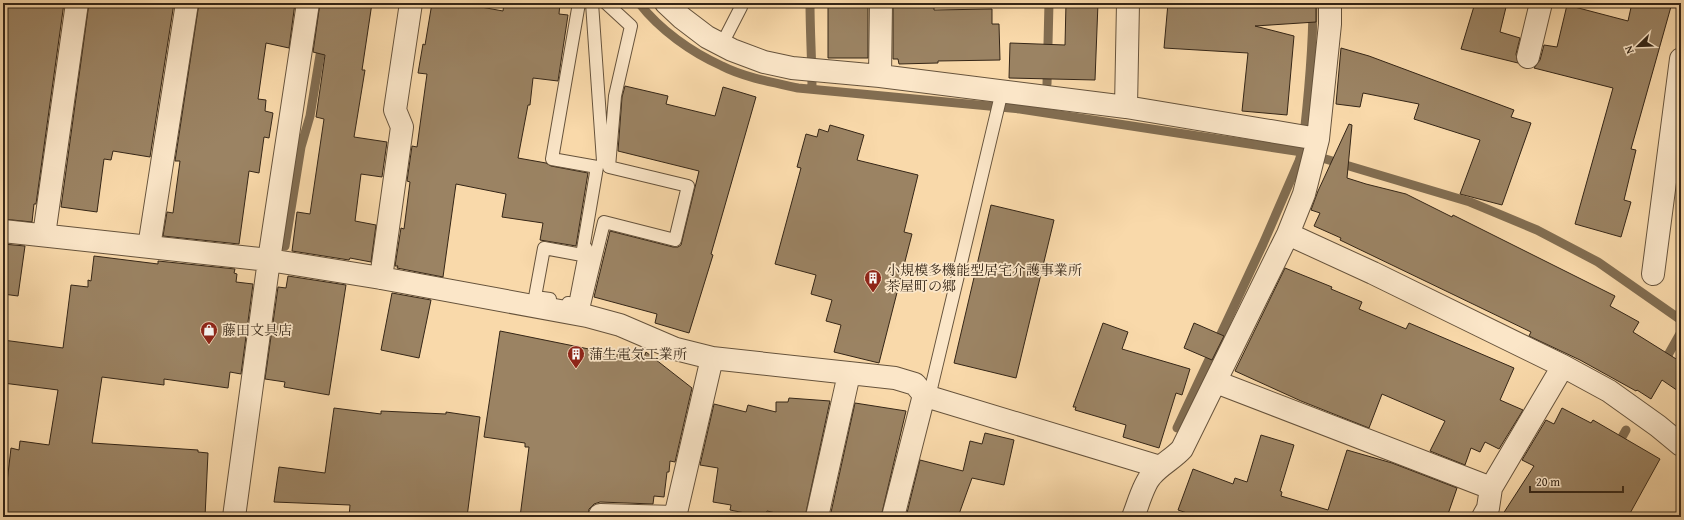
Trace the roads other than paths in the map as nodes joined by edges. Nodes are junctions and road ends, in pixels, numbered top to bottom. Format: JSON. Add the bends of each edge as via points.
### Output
{"nodes":[{"id":1,"x":77,"y":3,"type":"edge"},
{"id":2,"x":187,"y":3,"type":"edge"},
{"id":3,"x":308,"y":3,"type":"edge"},
{"id":4,"x":411,"y":3,"type":"edge"},
{"id":5,"x":579,"y":3,"type":"edge"},
{"id":6,"x":592,"y":3,"type":"edge"},
{"id":7,"x":606,"y":3,"type":"edge"},
{"id":8,"x":666,"y":3,"type":"edge"},
{"id":9,"x":741,"y":3,"type":"edge"},
{"id":10,"x":881,"y":3,"type":"edge"},
{"id":11,"x":1128,"y":3,"type":"edge"},
{"id":12,"x":1330,"y":3,"type":"edge"},
{"id":13,"x":1541,"y":3,"type":"edge"},
{"id":14,"x":722,"y":44,"type":"junction"},
{"id":15,"x":1528,"y":57,"type":"dead end"},
{"id":16,"x":1681,"y":59,"type":"edge"},
{"id":17,"x":880,"y":76,"type":"junction"},
{"id":18,"x":1001,"y":96,"type":"junction"},
{"id":19,"x":1126,"y":107,"type":"junction"},
{"id":20,"x":1311,"y":144,"type":"junction"},
{"id":21,"x":3,"y":231,"type":"edge"},
{"id":22,"x":1288,"y":234,"type":"junction"},
{"id":23,"x":44,"y":235,"type":"junction"},
{"id":24,"x":149,"y":247,"type":"junction"},
{"id":25,"x":269,"y":260,"type":"junction"},
{"id":26,"x":1653,"y":274,"type":"dead end"},
{"id":27,"x":382,"y":278,"type":"junction"},
{"id":28,"x":574,"y":309,"type":"junction"},
{"id":29,"x":712,"y":358,"type":"junction"},
{"id":30,"x":1563,"y":366,"type":"junction"},
{"id":31,"x":849,"y":374,"type":"junction"},
{"id":32,"x":1216,"y":382,"type":"junction"},
{"id":33,"x":927,"y":396,"type":"junction"},
{"id":34,"x":1681,"y":445,"type":"edge"},
{"id":35,"x":1160,"y":467,"type":"junction"},
{"id":36,"x":1492,"y":488,"type":"junction"},
{"id":37,"x":600,"y":515,"type":"dead end"},
{"id":38,"x":234,"y":517,"type":"edge"},
{"id":39,"x":675,"y":517,"type":"edge"},
{"id":40,"x":817,"y":517,"type":"edge"},
{"id":41,"x":893,"y":517,"type":"edge"},
{"id":42,"x":1133,"y":517,"type":"edge"},
{"id":43,"x":1483,"y":517,"type":"edge"}],
"edges":[{"from":1,"to":23,"type":"street"},
{"from":2,"to":24,"type":"street"},
{"from":3,"to":25,"type":"street"},
{"from":4,"to":27,"type":"street","via":[[395,110],[402,127]]},
{"from":5,"to":28,"type":"lane","via":[[552,159],[598,167],[582,255],[544,248],[535,297]]},
{"from":6,"to":28,"type":"lane","via":[[603,163]]},
{"from":7,"to":28,"type":"lane","via":[[631,26],[615,96],[609,167],[688,186],[675,240],[604,222],[584,305]]},
{"from":8,"to":14,"type":"street","via":[[707,37]]},
{"from":9,"to":14,"type":"lane"},
{"from":10,"to":17,"type":"street"},
{"from":11,"to":19,"type":"street"},
{"from":12,"to":20,"type":"street","via":[[1330,24]]},
{"from":13,"to":15,"type":"street"},
{"from":14,"to":17,"type":"street","via":[[764,62],[816,71]]},
{"from":16,"to":26,"type":"street"},
{"from":17,"to":18,"type":"street"},
{"from":18,"to":19,"type":"street"},
{"from":18,"to":33,"type":"lane"},
{"from":19,"to":20,"type":"street"},
{"from":20,"to":22,"type":"street","via":[[1304,194]]},
{"from":21,"to":23,"type":"street"},
{"from":22,"to":30,"type":"street"},
{"from":22,"to":32,"type":"street"},
{"from":23,"to":24,"type":"street"},
{"from":24,"to":25,"type":"street"},
{"from":25,"to":27,"type":"street"},
{"from":25,"to":38,"type":"street"},
{"from":27,"to":28,"type":"street"},
{"from":28,"to":29,"type":"street","via":[[676,349]]},
{"from":29,"to":31,"type":"street"},
{"from":29,"to":39,"type":"street"},
{"from":30,"to":34,"type":"street","via":[[1609,391]]},
{"from":30,"to":36,"type":"street"},
{"from":31,"to":33,"type":"street","via":[[895,378],[916,384]]},
{"from":31,"to":40,"type":"street"},
{"from":32,"to":35,"type":"street","via":[[1182,448]]},
{"from":32,"to":36,"type":"street"},
{"from":33,"to":35,"type":"street"},
{"from":33,"to":41,"type":"street"},
{"from":35,"to":42,"type":"street","via":[[1150,478]]},
{"from":36,"to":43,"type":"street","via":[[1488,508]]},
{"from":37,"to":39,"type":"street"}]}
